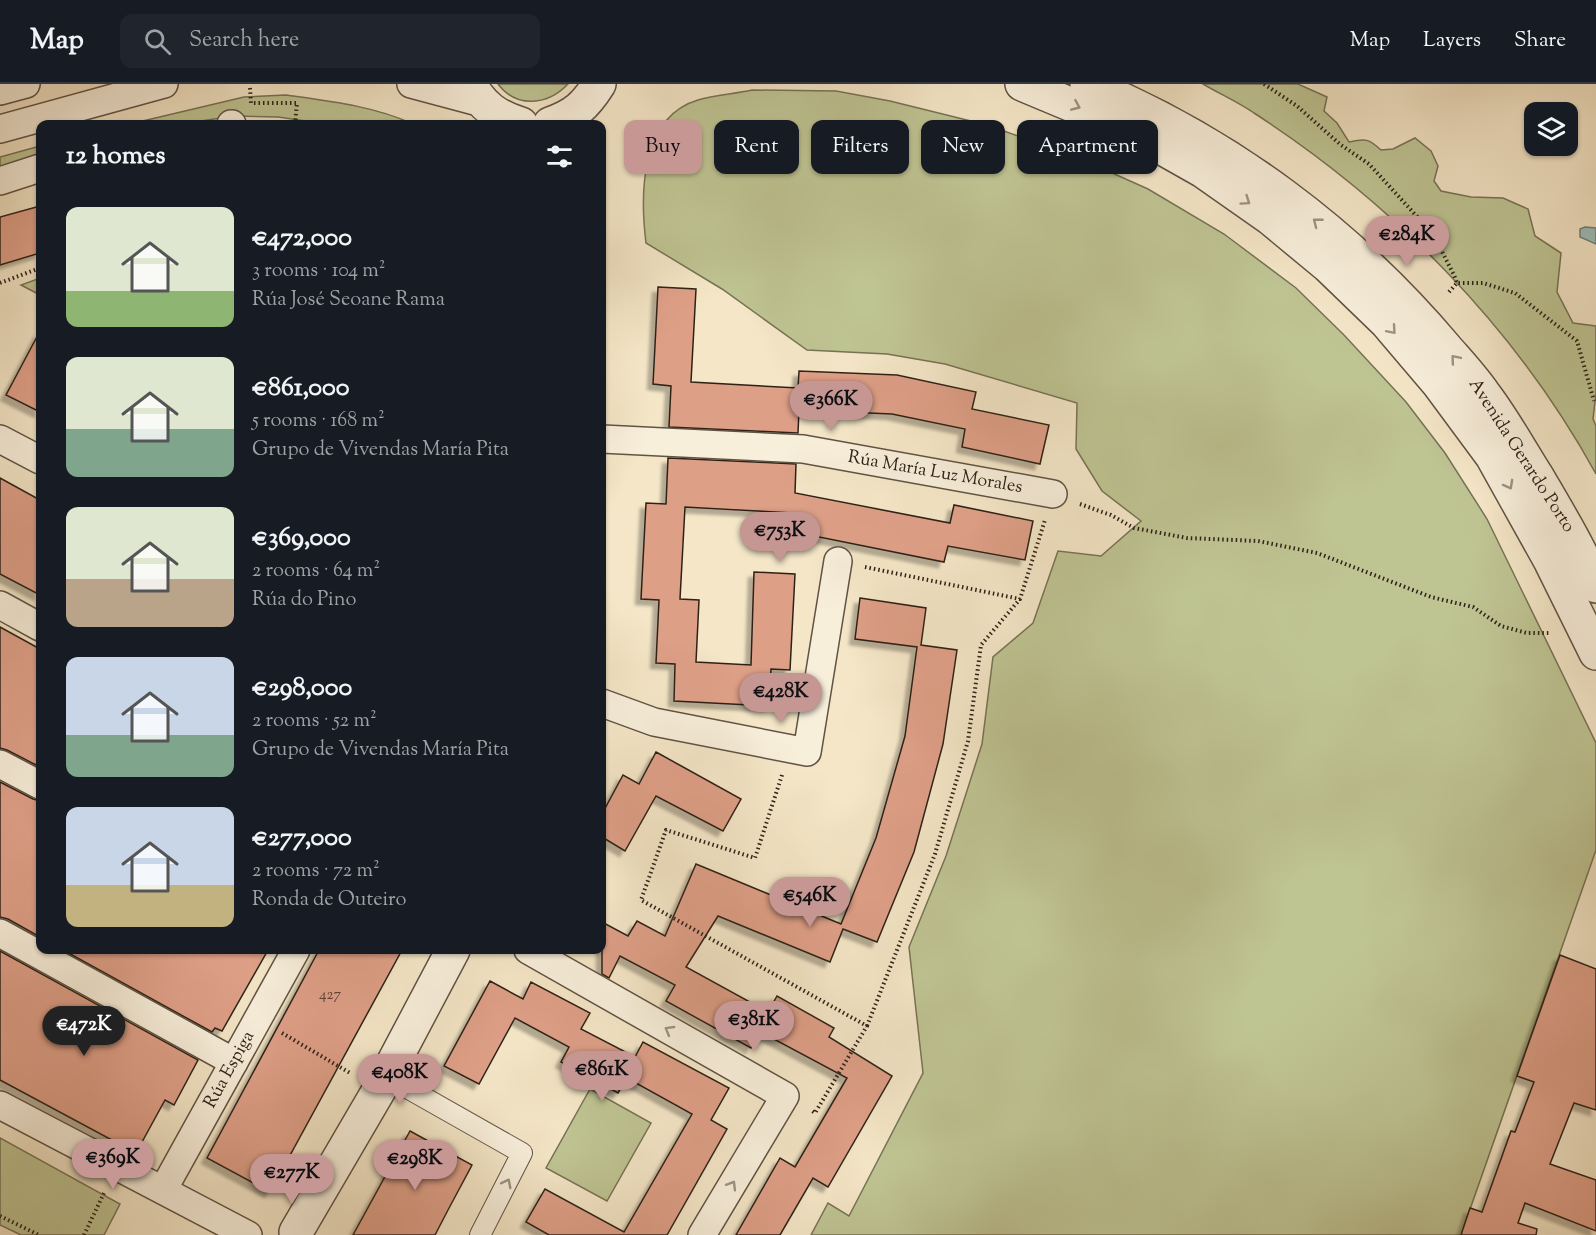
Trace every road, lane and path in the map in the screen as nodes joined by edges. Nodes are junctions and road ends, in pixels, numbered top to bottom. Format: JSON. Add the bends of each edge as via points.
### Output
{"nodes":[{"id":1,"x":26,"y":84,"type":"edge"},
{"id":2,"x":164,"y":84,"type":"edge"},
{"id":3,"x":411,"y":84,"type":"edge"},
{"id":4,"x":1022,"y":84,"type":"edge"},
{"id":5,"x":1087,"y":84,"type":"edge"},
{"id":6,"x":1264,"y":84,"type":"edge"},
{"id":7,"x":250,"y":88,"type":"dead end"},
{"id":8,"x":0,"y":92,"type":"edge"},
{"id":9,"x":591,"y":103,"type":"edge"},
{"id":10,"x":497,"y":111,"type":"edge"},
{"id":11,"x":295,"y":120,"type":"edge"},
{"id":12,"x":561,"y":120,"type":"edge"},
{"id":13,"x":0,"y":129,"type":"edge"},
{"id":14,"x":36,"y":169,"type":"edge"},
{"id":15,"x":0,"y":181,"type":"edge"},
{"id":16,"x":36,"y":270,"type":"edge"},
{"id":17,"x":0,"y":283,"type":"edge"},
{"id":18,"x":1456,"y":283,"type":"junction"},
{"id":19,"x":1449,"y":292,"type":"dead end"},
{"id":20,"x":1594,"y":401,"type":"dead end"},
{"id":21,"x":0,"y":439,"type":"edge"},
{"id":22,"x":606,"y":439,"type":"edge"},
{"id":23,"x":36,"y":458,"type":"edge"},
{"id":24,"x":1053,"y":494,"type":"junction"},
{"id":25,"x":838,"y":561,"type":"joint"},
{"id":26,"x":1596,"y":586,"type":"edge"},
{"id":27,"x":1020,"y":599,"type":"junction"},
{"id":28,"x":0,"y":605,"type":"edge"},
{"id":29,"x":36,"y":625,"type":"edge"},
{"id":30,"x":1551,"y":633,"type":"dead end"},
{"id":31,"x":1596,"y":653,"type":"edge"},
{"id":32,"x":606,"y":704,"type":"edge"},
{"id":33,"x":790,"y":748,"type":"junction"},
{"id":34,"x":0,"y":764,"type":"edge"},
{"id":35,"x":36,"y":783,"type":"edge"},
{"id":36,"x":0,"y":933,"type":"edge"},
{"id":37,"x":36,"y":953,"type":"edge"},
{"id":38,"x":38,"y":954,"type":"edge"},
{"id":39,"x":294,"y":954,"type":"edge"},
{"id":40,"x":451,"y":954,"type":"edge"},
{"id":41,"x":535,"y":954,"type":"edge"},
{"id":42,"x":258,"y":1019,"type":"junction"},
{"id":43,"x":867,"y":1026,"type":"junction"},
{"id":44,"x":234,"y":1062,"type":"junction"},
{"id":45,"x":382,"y":1083,"type":"junction"},
{"id":46,"x":785,"y":1096,"type":"junction"},
{"id":47,"x":0,"y":1105,"type":"edge"},
{"id":48,"x":106,"y":1189,"type":"dead end"},
{"id":49,"x":163,"y":1191,"type":"junction"},
{"id":50,"x":0,"y":1216,"type":"edge"},
{"id":51,"x":292,"y":1234,"type":"edge"},
{"id":52,"x":39,"y":1235,"type":"edge"},
{"id":53,"x":84,"y":1235,"type":"edge"},
{"id":54,"x":248,"y":1235,"type":"edge"},
{"id":55,"x":480,"y":1235,"type":"edge"},
{"id":56,"x":702,"y":1235,"type":"edge"}],
"edges":[{"from":1,"to":8,"type":"street"},
{"from":2,"to":13,"type":"street"},
{"from":3,"to":10,"type":"street"},
{"from":4,"to":31,"type":"street","name":"Avenida Gerardo Porto","one_way":true,"via":[[1127,128],[1203,171],[1287,231],[1387,323],[1492,456]]},
{"from":26,"to":5,"type":"street","name":"Avenida Gerardo Porto","one_way":true,"via":[[1577,543],[1484,393],[1374,269],[1242,164],[1178,126]]},
{"from":6,"to":18,"type":"path","via":[[1369,164],[1433,234]]},
{"from":7,"to":11,"type":"path","via":[[251,103],[297,103]]},
{"from":9,"to":12,"type":"street"},
{"from":14,"to":15,"type":"street"},
{"from":16,"to":17,"type":"path"},
{"from":18,"to":19,"type":"path"},
{"from":18,"to":20,"type":"path","via":[[1483,283],[1515,293],[1577,341]]},
{"from":21,"to":23,"type":"street"},
{"from":22,"to":24,"type":"street","name":"Rúa María Luz Morales","via":[[802,449]]},
{"from":24,"to":27,"type":"path"},
{"from":24,"to":30,"type":"path","via":[[1111,515],[1134,528],[1187,538],[1258,541],[1317,553],[1431,597],[1473,607],[1501,626],[1527,633]]},
{"from":25,"to":27,"type":"path"},
{"from":25,"to":33,"type":"street","via":[[807,752]]},
{"from":27,"to":43,"type":"path","via":[[981,645],[969,741],[938,843]]},
{"from":28,"to":29,"type":"street"},
{"from":32,"to":33,"type":"street","via":[[654,722]]},
{"from":33,"to":43,"type":"path","via":[[755,858],[666,830],[641,900]]},
{"from":34,"to":35,"type":"street"},
{"from":36,"to":37,"type":"street"},
{"from":38,"to":44,"type":"street"},
{"from":39,"to":42,"type":"street","name":"Rúa Espiga"},
{"from":40,"to":45,"type":"street"},
{"from":46,"to":41,"type":"street","one_way":true},
{"from":42,"to":44,"type":"street","name":"Rúa Espiga"},
{"from":42,"to":45,"type":"path"},
{"from":43,"to":46,"type":"path","via":[[815,1113]]},
{"from":44,"to":49,"type":"street","name":"Rúa Espiga"},
{"from":45,"to":51,"type":"street"},
{"from":55,"to":45,"type":"street","one_way":true,"via":[[522,1153]]},
{"from":56,"to":46,"type":"street","one_way":true},
{"from":47,"to":49,"type":"street"},
{"from":48,"to":53,"type":"path"},
{"from":49,"to":54,"type":"street"},
{"from":50,"to":52,"type":"path"}]}
